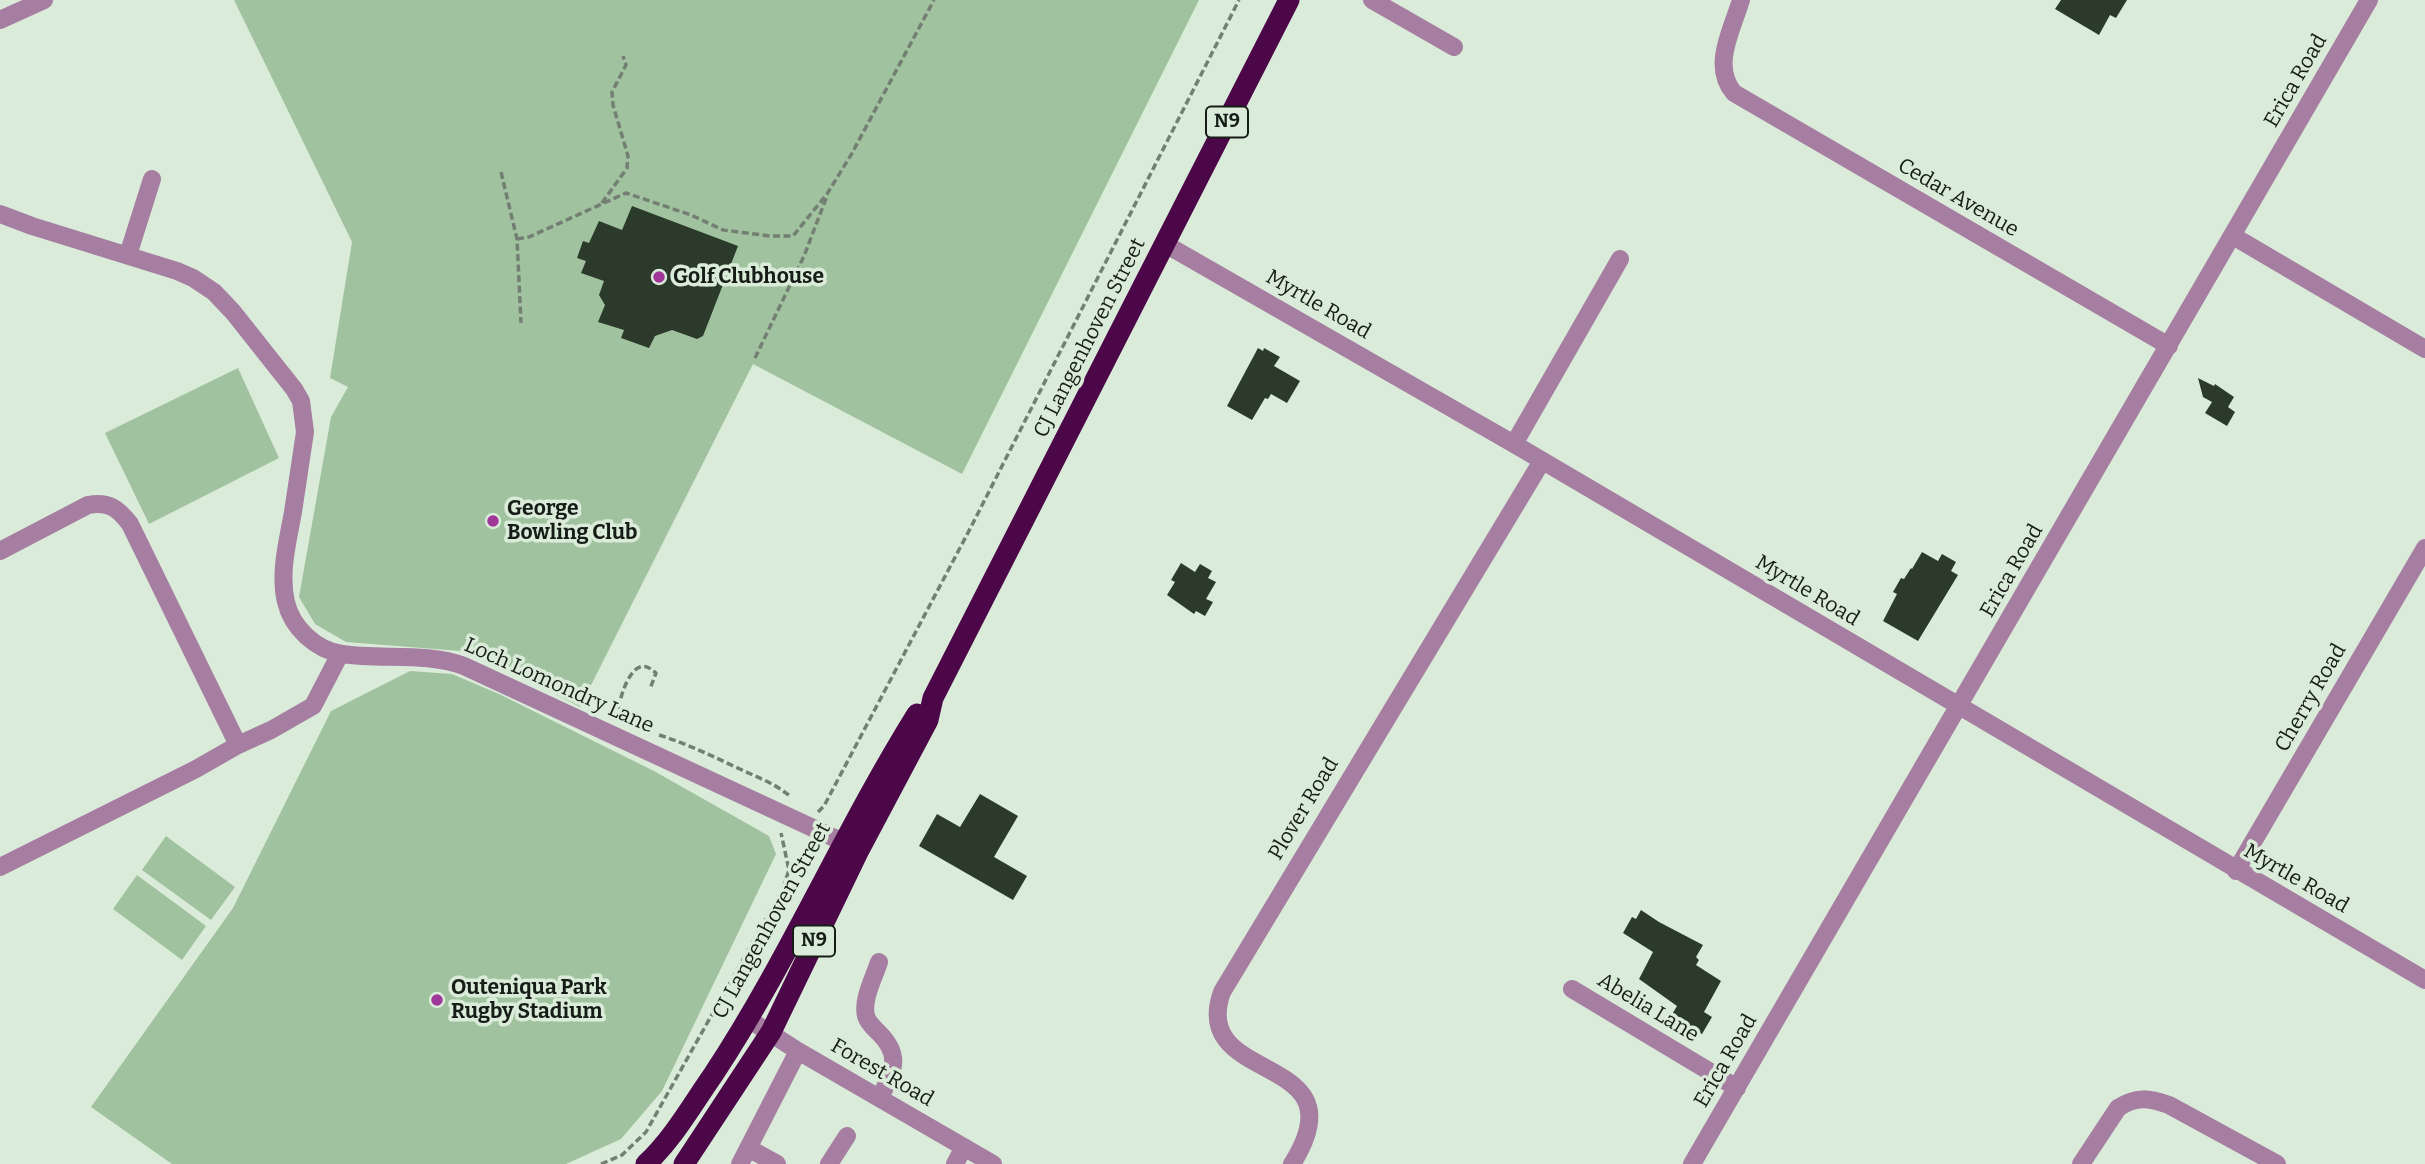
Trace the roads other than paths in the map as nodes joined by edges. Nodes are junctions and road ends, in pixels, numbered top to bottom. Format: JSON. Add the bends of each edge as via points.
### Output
{"nodes":[{"id":1,"x":44,"y":0,"type":"edge"},
{"id":2,"x":1289,"y":0,"type":"edge"},
{"id":3,"x":1373,"y":0,"type":"edge"},
{"id":4,"x":1741,"y":0,"type":"edge"},
{"id":5,"x":2369,"y":0,"type":"edge"},
{"id":6,"x":0,"y":20,"type":"edge"},
{"id":7,"x":1454,"y":47,"type":"dead end"},
{"id":8,"x":152,"y":179,"type":"dead end"},
{"id":9,"x":0,"y":214,"type":"edge"},
{"id":10,"x":2233,"y":236,"type":"junction"},
{"id":11,"x":1165,"y":244,"type":"junction"},
{"id":12,"x":128,"y":255,"type":"junction"},
{"id":13,"x":1620,"y":259,"type":"dead end"},
{"id":14,"x":2169,"y":346,"type":"junction"},
{"id":15,"x":2425,"y":349,"type":"edge"},
{"id":16,"x":1514,"y":444,"type":"junction"},
{"id":17,"x":1542,"y":461,"type":"junction"},
{"id":18,"x":2425,"y":548,"type":"edge"},
{"id":19,"x":0,"y":551,"type":"edge"},
{"id":20,"x":340,"y":654,"type":"junction"},
{"id":21,"x":1959,"y":708,"type":"junction"},
{"id":22,"x":238,"y":745,"type":"junction"},
{"id":23,"x":851,"y":846,"type":"junction"},
{"id":24,"x":0,"y":867,"type":"edge"},
{"id":25,"x":2236,"y":871,"type":"junction"},
{"id":26,"x":879,"y":962,"type":"dead end"},
{"id":27,"x":2425,"y":980,"type":"edge"},
{"id":28,"x":1572,"y":989,"type":"dead end"},
{"id":29,"x":748,"y":1019,"type":"junction"},
{"id":30,"x":771,"y":1032,"type":"junction"},
{"id":31,"x":798,"y":1051,"type":"junction"},
{"id":32,"x":1737,"y":1088,"type":"junction"},
{"id":33,"x":880,"y":1098,"type":"junction"},
{"id":34,"x":847,"y":1136,"type":"dead end"},
{"id":35,"x":964,"y":1147,"type":"junction"},
{"id":36,"x":744,"y":1156,"type":"edge"},
{"id":37,"x":646,"y":1164,"type":"edge"},
{"id":38,"x":684,"y":1164,"type":"edge"},
{"id":39,"x":777,"y":1164,"type":"edge"},
{"id":40,"x":830,"y":1164,"type":"edge"},
{"id":41,"x":955,"y":1164,"type":"edge"},
{"id":42,"x":993,"y":1164,"type":"edge"},
{"id":43,"x":1292,"y":1164,"type":"edge"},
{"id":44,"x":1692,"y":1164,"type":"edge"},
{"id":45,"x":2081,"y":1164,"type":"edge"},
{"id":46,"x":2277,"y":1164,"type":"edge"}],
"edges":[{"from":1,"to":6,"type":"street"},
{"from":2,"to":11,"type":"highway","name":"CJ Langenhoven Street","number":"N9"},
{"from":3,"to":7,"type":"street"},
{"from":4,"to":14,"type":"street","name":"Cedar Avenue","via":[[1723,74],[1742,100]]},
{"from":5,"to":10,"type":"street","name":"Erica Road"},
{"from":8,"to":12,"type":"street"},
{"from":9,"to":12,"type":"street","name":"Loch Lomondry Lane"},
{"from":10,"to":14,"type":"street","name":"Erica Road"},
{"from":10,"to":15,"type":"street"},
{"from":11,"to":16,"type":"street","name":"Myrtle Road"},
{"from":11,"to":23,"type":"highway","name":"CJ Langenhoven Street","number":"N9","via":[[933,698],[922,705],[888,760]]},
{"from":12,"to":20,"type":"street","name":"Loch Lomondry Lane","via":[[185,274],[214,292],[301,401],[305,432],[285,569],[286,604],[308,639]]},
{"from":13,"to":16,"type":"street"},
{"from":14,"to":21,"type":"street","name":"Erica Road"},
{"from":16,"to":17,"type":"street","name":"Myrtle Road"},
{"from":17,"to":21,"type":"street","name":"Myrtle Road"},
{"from":17,"to":43,"type":"street","name":"Plover Road","via":[[1222,992],[1216,1015],[1225,1040],[1295,1086],[1309,1108],[1307,1134]]},
{"from":18,"to":25,"type":"street","name":"Cherry Road"},
{"from":19,"to":22,"type":"street","via":[[88,505],[99,503],[121,511]]},
{"from":20,"to":22,"type":"street","via":[[313,706]]},
{"from":20,"to":23,"type":"street","name":"Loch Lomondry Lane","via":[[455,663]]},
{"from":21,"to":25,"type":"street","name":"Myrtle Road"},
{"from":21,"to":32,"type":"street","name":"Erica Road"},
{"from":22,"to":24,"type":"street"},
{"from":23,"to":29,"type":"highway","name":"CJ Langenhoven Street","number":"N9"},
{"from":23,"to":30,"type":"highway","name":"CJ Langenhoven Street","number":"N9"},
{"from":25,"to":27,"type":"street","name":"Myrtle Road"},
{"from":26,"to":33,"type":"street","via":[[865,1004],[867,1020],[887,1041],[894,1059]]},
{"from":28,"to":32,"type":"street","name":"Abelia Lane"},
{"from":29,"to":30,"type":"street","name":"Forest Road"},
{"from":29,"to":37,"type":"highway","name":"CJ Langenhoven Street","number":"N9","via":[[682,1121]]},
{"from":30,"to":31,"type":"street","name":"Forest Road"},
{"from":30,"to":38,"type":"highway","name":"CJ Langenhoven Street","number":"N9"},
{"from":31,"to":33,"type":"street","name":"Forest Road"},
{"from":31,"to":36,"type":"street"},
{"from":32,"to":44,"type":"street","name":"Erica Road"},
{"from":33,"to":35,"type":"street","name":"Forest Road"},
{"from":34,"to":40,"type":"street"},
{"from":35,"to":41,"type":"street"},
{"from":35,"to":42,"type":"street","name":"Forest Road"},
{"from":36,"to":39,"type":"street"},
{"from":45,"to":46,"type":"street","via":[[2118,1108],[2151,1099]]}]}
